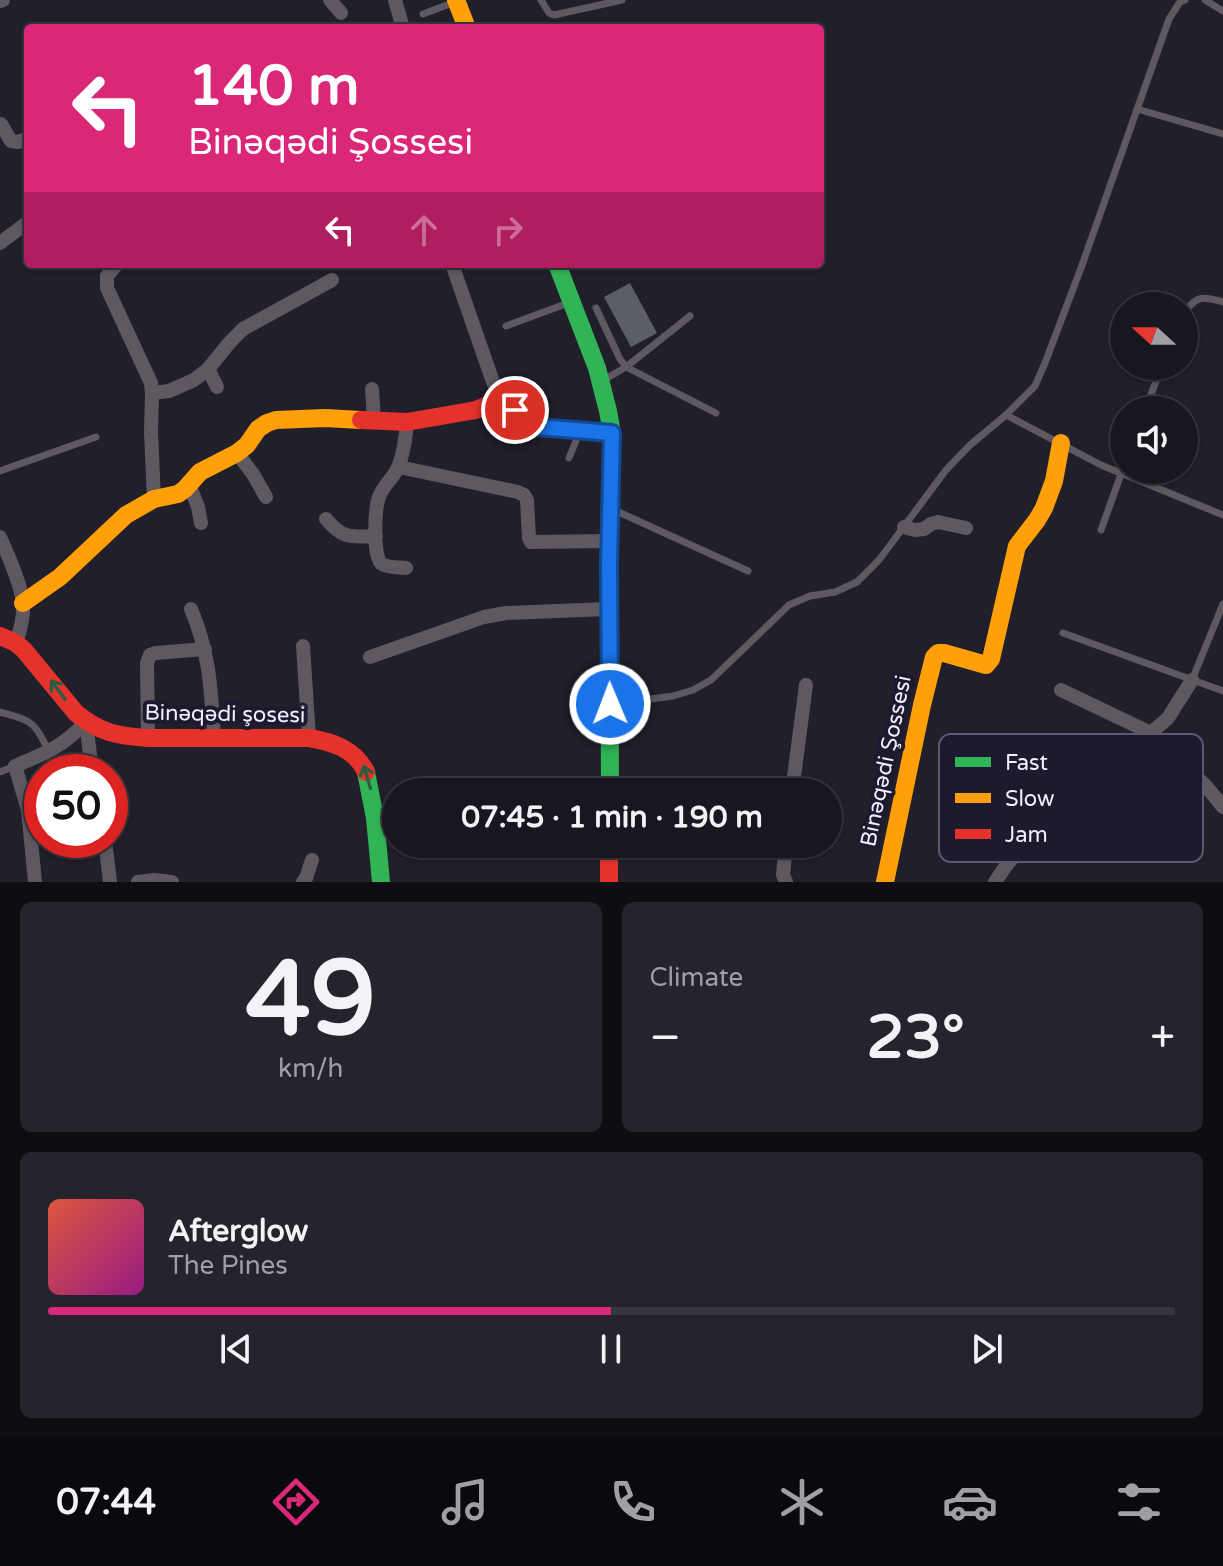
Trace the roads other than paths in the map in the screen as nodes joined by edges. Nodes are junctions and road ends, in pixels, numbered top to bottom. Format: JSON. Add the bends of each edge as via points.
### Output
{"nodes":[{"id":1,"x":330,"y":0,"type":"edge"},
{"id":2,"x":395,"y":0,"type":"edge"},
{"id":3,"x":458,"y":0,"type":"edge"},
{"id":4,"x":541,"y":0,"type":"edge"},
{"id":5,"x":622,"y":0,"type":"edge"},
{"id":6,"x":1185,"y":0,"type":"edge"},
{"id":7,"x":1205,"y":0,"type":"edge"},
{"id":8,"x":1223,"y":11,"type":"edge"},
{"id":9,"x":341,"y":13,"type":"dead end"},
{"id":10,"x":423,"y":14,"type":"dead end"},
{"id":11,"x":402,"y":24,"type":"edge"},
{"id":12,"x":466,"y":24,"type":"edge"},
{"id":13,"x":1137,"y":109,"type":"junction"},
{"id":14,"x":1,"y":124,"type":"edge"},
{"id":15,"x":1223,"y":134,"type":"edge"},
{"id":16,"x":24,"y":140,"type":"edge"},
{"id":17,"x":24,"y":225,"type":"edge"},
{"id":18,"x":0,"y":243,"type":"edge"},
{"id":19,"x":114,"y":268,"type":"edge"},
{"id":20,"x":453,"y":268,"type":"edge"},
{"id":21,"x":558,"y":268,"type":"edge"},
{"id":22,"x":332,"y":280,"type":"dead end"},
{"id":23,"x":1198,"y":300,"type":"edge"},
{"id":24,"x":571,"y":302,"type":"junction"},
{"id":25,"x":1223,"y":302,"type":"edge"},
{"id":26,"x":596,"y":308,"type":"dead end"},
{"id":27,"x":690,"y":316,"type":"dead end"},
{"id":28,"x":506,"y":326,"type":"dead end"},
{"id":29,"x":626,"y":367,"type":"junction"},
{"id":30,"x":208,"y":369,"type":"junction"},
{"id":31,"x":600,"y":382,"type":"junction"},
{"id":32,"x":217,"y":387,"type":"dead end"},
{"id":33,"x":372,"y":389,"type":"dead end"},
{"id":34,"x":152,"y":393,"type":"junction"},
{"id":35,"x":502,"y":399,"type":"junction"},
{"id":36,"x":716,"y":413,"type":"dead end"},
{"id":37,"x":1006,"y":415,"type":"junction"},
{"id":38,"x":374,"y":420,"type":"junction"},
{"id":39,"x":407,"y":422,"type":"junction"},
{"id":40,"x":580,"y":431,"type":"junction"},
{"id":41,"x":612,"y":433,"type":"junction"},
{"id":42,"x":96,"y":437,"type":"dead end"},
{"id":43,"x":1061,"y":443,"type":"junction"},
{"id":44,"x":237,"y":453,"type":"junction"},
{"id":45,"x":569,"y":458,"type":"dead end"},
{"id":46,"x":399,"y":467,"type":"junction"},
{"id":47,"x":1110,"y":467,"type":"edge"},
{"id":48,"x":0,"y":471,"type":"edge"},
{"id":49,"x":189,"y":484,"type":"junction"},
{"id":50,"x":1117,"y":484,"type":"edge"},
{"id":51,"x":1153,"y":484,"type":"edge"},
{"id":52,"x":266,"y":497,"type":"dead end"},
{"id":53,"x":154,"y":499,"type":"junction"},
{"id":54,"x":610,"y":508,"type":"junction"},
{"id":55,"x":1223,"y":515,"type":"edge"},
{"id":56,"x":326,"y":519,"type":"dead end"},
{"id":57,"x":201,"y":523,"type":"dead end"},
{"id":58,"x":904,"y":527,"type":"junction"},
{"id":59,"x":966,"y":528,"type":"dead end"},
{"id":60,"x":1101,"y":530,"type":"dead end"},
{"id":61,"x":376,"y":536,"type":"junction"},
{"id":62,"x":0,"y":537,"type":"edge"},
{"id":63,"x":609,"y":541,"type":"junction"},
{"id":64,"x":406,"y":568,"type":"dead end"},
{"id":65,"x":748,"y":571,"type":"dead end"},
{"id":66,"x":23,"y":603,"type":"junction"},
{"id":67,"x":1223,"y":604,"type":"edge"},
{"id":68,"x":191,"y":609,"type":"dead end"},
{"id":69,"x":608,"y":609,"type":"junction"},
{"id":70,"x":1063,"y":633,"type":"dead end"},
{"id":71,"x":8,"y":639,"type":"edge"},
{"id":72,"x":303,"y":646,"type":"dead end"},
{"id":73,"x":205,"y":649,"type":"junction"},
{"id":74,"x":370,"y":657,"type":"dead end"},
{"id":75,"x":1192,"y":680,"type":"junction"},
{"id":76,"x":806,"y":685,"type":"dead end"},
{"id":77,"x":1061,"y":690,"type":"dead end"},
{"id":78,"x":1223,"y":691,"type":"edge"},
{"id":79,"x":610,"y":704,"type":"junction"},
{"id":80,"x":0,"y":712,"type":"edge"},
{"id":81,"x":86,"y":721,"type":"junction"},
{"id":82,"x":1151,"y":733,"type":"joint"},
{"id":83,"x":148,"y":738,"type":"junction"},
{"id":84,"x":214,"y":738,"type":"junction"},
{"id":85,"x":309,"y":738,"type":"junction"},
{"id":86,"x":49,"y":752,"type":"junction"},
{"id":87,"x":90,"y":754,"type":"edge"},
{"id":88,"x":15,"y":766,"type":"junction"},
{"id":89,"x":0,"y":772,"type":"edge"},
{"id":90,"x":610,"y":778,"type":"edge"},
{"id":91,"x":794,"y":778,"type":"edge"},
{"id":92,"x":1203,"y":783,"type":"edge"},
{"id":93,"x":1223,"y":807,"type":"edge"},
{"id":94,"x":107,"y":858,"type":"edge"},
{"id":95,"x":609,"y":858,"type":"edge"},
{"id":96,"x":785,"y":858,"type":"edge"},
{"id":97,"x":312,"y":860,"type":"dead end"},
{"id":98,"x":1009,"y":862,"type":"edge"},
{"id":99,"x":35,"y":882,"type":"edge"},
{"id":100,"x":110,"y":882,"type":"edge"},
{"id":101,"x":138,"y":882,"type":"edge"},
{"id":102,"x":172,"y":882,"type":"edge"},
{"id":103,"x":303,"y":882,"type":"edge"},
{"id":104,"x":381,"y":882,"type":"edge"},
{"id":105,"x":609,"y":882,"type":"edge"},
{"id":106,"x":786,"y":882,"type":"edge"},
{"id":107,"x":885,"y":882,"type":"edge"},
{"id":108,"x":995,"y":882,"type":"edge"}],
"edges":[{"from":1,"to":9,"type":"street"},
{"from":2,"to":11,"type":"street"},
{"from":3,"to":10,"type":"lane"},
{"from":3,"to":12,"type":"main road"},
{"from":4,"to":5,"type":"lane","via":[[554,15]]},
{"from":6,"to":13,"type":"lane","via":[[1169,19]]},
{"from":7,"to":8,"type":"lane"},
{"from":13,"to":15,"type":"lane"},
{"from":13,"to":37,"type":"lane","via":[[1045,363],[1035,386]]},
{"from":14,"to":16,"type":"street","via":[[11,141]]},
{"from":17,"to":18,"type":"street"},
{"from":19,"to":34,"type":"street","via":[[107,288]]},
{"from":20,"to":35,"type":"street"},
{"from":21,"to":24,"type":"main road"},
{"from":22,"to":30,"type":"street","via":[[243,329]]},
{"from":23,"to":25,"type":"lane"},
{"from":24,"to":28,"type":"lane"},
{"from":24,"to":31,"type":"main road"},
{"from":26,"to":29,"type":"lane"},
{"from":27,"to":29,"type":"lane"},
{"from":29,"to":31,"type":"lane"},
{"from":29,"to":36,"type":"lane"},
{"from":30,"to":32,"type":"street"},
{"from":30,"to":34,"type":"street","via":[[182,386]]},
{"from":31,"to":41,"type":"main road"},
{"from":33,"to":38,"type":"street"},
{"from":34,"to":53,"type":"street"},
{"from":35,"to":39,"type":"main road","via":[[476,410]]},
{"from":35,"to":40,"type":"street","via":[[538,427]]},
{"from":37,"to":43,"type":"lane"},
{"from":37,"to":58,"type":"lane","via":[[946,470]]},
{"from":38,"to":39,"type":"main road"},
{"from":38,"to":44,"type":"main road","via":[[276,420],[258,429]]},
{"from":39,"to":46,"type":"street"},
{"from":40,"to":41,"type":"street"},
{"from":40,"to":45,"type":"lane"},
{"from":41,"to":54,"type":"main road"},
{"from":42,"to":48,"type":"lane"},
{"from":43,"to":47,"type":"lane"},
{"from":43,"to":107,"type":"main road","name":"Binəqədi Şossesi","via":[[1043,510],[1017,546],[991,659],[978,665],[944,652],[934,657]]},
{"from":44,"to":49,"type":"main road","via":[[200,472]]},
{"from":44,"to":52,"type":"street"},
{"from":46,"to":61,"type":"street","via":[[378,498]]},
{"from":46,"to":63,"type":"street","via":[[524,495],[531,542]]},
{"from":49,"to":53,"type":"main road","via":[[178,494]]},
{"from":49,"to":57,"type":"street"},
{"from":50,"to":60,"type":"lane"},
{"from":51,"to":55,"type":"lane"},
{"from":53,"to":66,"type":"main road","via":[[126,515],[60,577]]},
{"from":54,"to":63,"type":"main road"},
{"from":54,"to":65,"type":"lane"},
{"from":56,"to":61,"type":"street","via":[[346,536]]},
{"from":58,"to":59,"type":"street","via":[[924,529],[938,522]]},
{"from":58,"to":79,"type":"lane","via":[[857,582],[789,605],[711,680],[673,696]]},
{"from":61,"to":64,"type":"street","via":[[380,563]]},
{"from":62,"to":66,"type":"street"},
{"from":63,"to":69,"type":"main road"},
{"from":66,"to":71,"type":"street","via":[[21,629]]},
{"from":67,"to":75,"type":"lane"},
{"from":68,"to":73,"type":"street"},
{"from":69,"to":74,"type":"street","via":[[484,617]]},
{"from":69,"to":79,"type":"main road"},
{"from":70,"to":75,"type":"lane"},
{"from":81,"to":71,"type":"main road","name":"Binəqədi şosesi","one_way":true,"via":[[34,660]]},
{"from":72,"to":85,"type":"street"},
{"from":73,"to":83,"type":"street","via":[[150,655]]},
{"from":73,"to":84,"type":"street"},
{"from":75,"to":78,"type":"lane"},
{"from":75,"to":82,"type":"street","via":[[1168,718]]},
{"from":76,"to":91,"type":"street"},
{"from":77,"to":82,"type":"street"},
{"from":79,"to":90,"type":"main road"},
{"from":80,"to":86,"type":"lane","via":[[31,723]]},
{"from":81,"to":83,"type":"main road","name":"Binəqədi şosesi","via":[[114,734]]},
{"from":81,"to":86,"type":"street"},
{"from":81,"to":87,"type":"street"},
{"from":83,"to":84,"type":"main road","name":"Binəqədi şosesi"},
{"from":84,"to":85,"type":"main road","name":"Binəqədi şosesi"},
{"from":104,"to":85,"type":"main road","name":"Binəqədi şosesi","one_way":true,"via":[[369,777],[350,752]]},
{"from":86,"to":88,"type":"street"},
{"from":88,"to":89,"type":"lane"},
{"from":88,"to":99,"type":"street","via":[[28,810]]},
{"from":92,"to":93,"type":"street"},
{"from":94,"to":100,"type":"street"},
{"from":95,"to":105,"type":"main road"},
{"from":96,"to":106,"type":"street"},
{"from":97,"to":103,"type":"street"},
{"from":98,"to":108,"type":"street"},
{"from":101,"to":102,"type":"street"}]}
